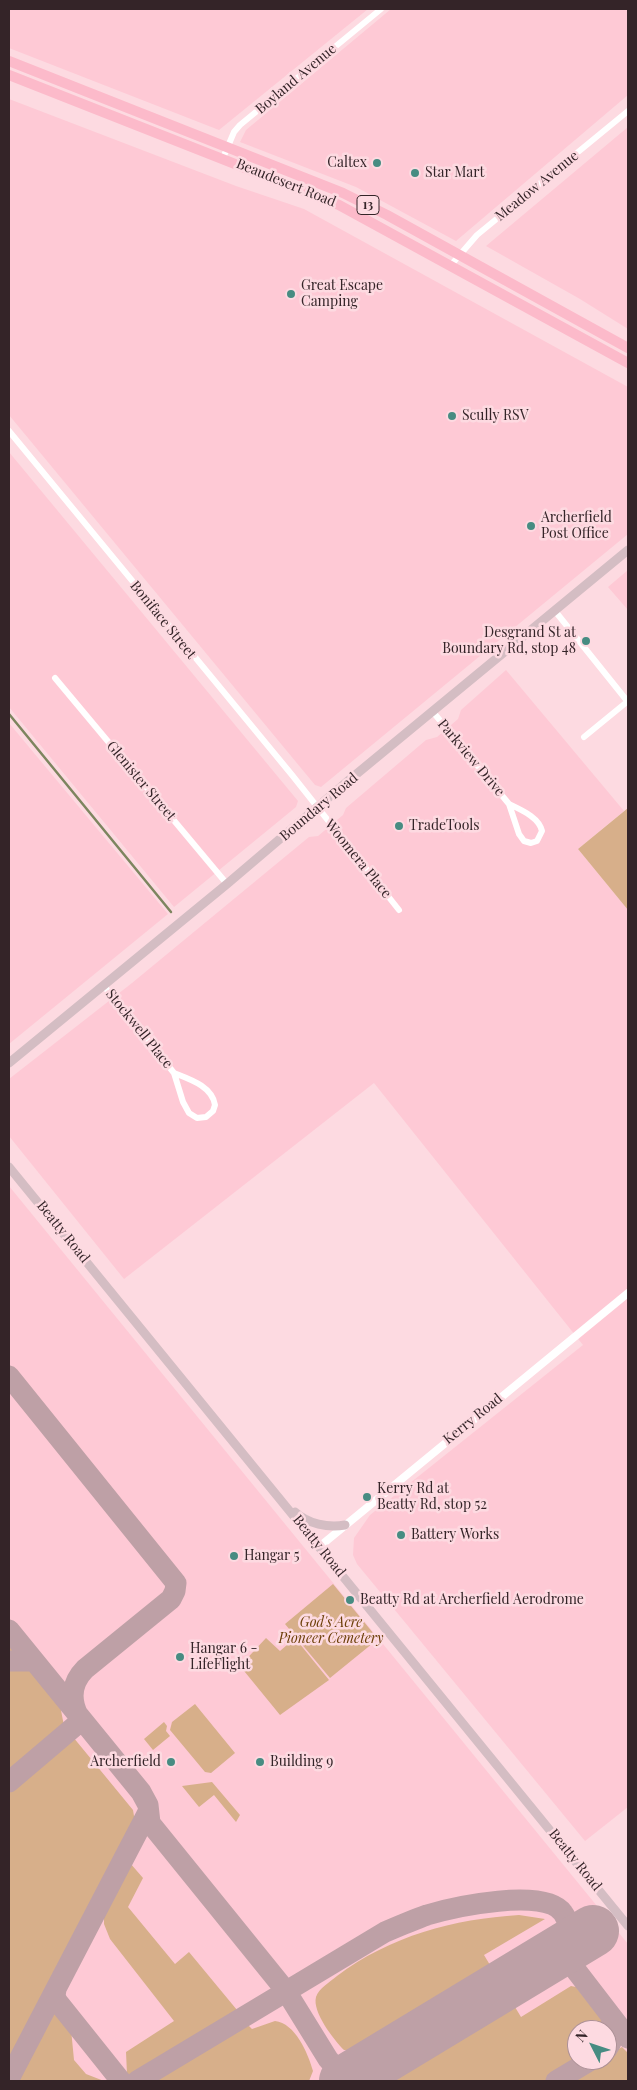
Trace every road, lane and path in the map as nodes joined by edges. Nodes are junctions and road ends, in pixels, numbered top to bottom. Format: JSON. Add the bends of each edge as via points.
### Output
{"nodes":[{"id":1,"x":381,"y":9,"type":"edge"},
{"id":2,"x":9,"y":61,"type":"edge"},
{"id":3,"x":9,"y":75,"type":"edge"},
{"id":4,"x":628,"y":111,"type":"edge"},
{"id":5,"x":228,"y":146,"type":"junction"},
{"id":6,"x":224,"y":158,"type":"junction"},
{"id":7,"x":459,"y":254,"type":"junction"},
{"id":8,"x":451,"y":265,"type":"junction"},
{"id":9,"x":628,"y":348,"type":"edge"},
{"id":10,"x":628,"y":363,"type":"edge"},
{"id":11,"x":9,"y":431,"type":"edge"},
{"id":12,"x":628,"y":550,"type":"edge"},
{"id":13,"x":554,"y":611,"type":"junction"},
{"id":14,"x":55,"y":678,"type":"dead end"},
{"id":15,"x":628,"y":701,"type":"edge"},
{"id":16,"x":433,"y":712,"type":"junction"},
{"id":17,"x":584,"y":737,"type":"dead end"},
{"id":18,"x":509,"y":804,"type":"junction"},
{"id":19,"x":317,"y":808,"type":"junction"},
{"id":20,"x":226,"y":884,"type":"junction"},
{"id":21,"x":399,"y":910,"type":"dead end"},
{"id":22,"x":104,"y":986,"type":"junction"},
{"id":23,"x":9,"y":1063,"type":"edge"},
{"id":24,"x":174,"y":1073,"type":"junction"},
{"id":25,"x":9,"y":1167,"type":"edge"},
{"id":26,"x":628,"y":1293,"type":"edge"},
{"id":27,"x":275,"y":1492,"type":"junction"},
{"id":28,"x":345,"y":1525,"type":"junction"},
{"id":29,"x":319,"y":1546,"type":"junction"},
{"id":30,"x":628,"y":1926,"type":"edge"}],
"edges":[{"from":1,"to":5,"type":"street","name":"Boyland Avenue","via":[[240,125]]},
{"from":2,"to":5,"type":"highway","name":"Beaudesert Road","number":"13"},
{"from":3,"to":6,"type":"highway","name":"Beaudesert Road","number":"13"},
{"from":4,"to":7,"type":"street","name":"Meadow Avenue","via":[[477,235]]},
{"from":5,"to":6,"type":"street","name":"Boyland Avenue"},
{"from":5,"to":7,"type":"highway","name":"Beaudesert Road","number":"13","via":[[343,193]]},
{"from":6,"to":8,"type":"highway","name":"Beaudesert Road","number":"13","via":[[339,205]]},
{"from":7,"to":8,"type":"street","name":"Meadow Avenue"},
{"from":7,"to":9,"type":"highway","name":"Beaudesert Road","number":"13"},
{"from":8,"to":10,"type":"highway","name":"Beaudesert Road","number":"13"},
{"from":11,"to":19,"type":"street","name":"Boniface Street"},
{"from":12,"to":13,"type":"main road","name":"Boundary Road"},
{"from":13,"to":15,"type":"street"},
{"from":13,"to":16,"type":"main road","name":"Boundary Road"},
{"from":14,"to":20,"type":"street","name":"Glenister Street"},
{"from":15,"to":17,"type":"street"},
{"from":16,"to":18,"type":"street","name":"Parkview Drive"},
{"from":16,"to":19,"type":"main road","name":"Boundary Road"},
{"from":18,"to":18,"type":"street","name":"Parkview Drive","via":[[540,824],[542,831],[538,841],[530,843],[522,838]]},
{"from":19,"to":20,"type":"main road","name":"Boundary Road"},
{"from":19,"to":21,"type":"street","name":"Woomera Place"},
{"from":20,"to":22,"type":"main road","name":"Boundary Road"},
{"from":22,"to":23,"type":"main road","name":"Boundary Road"},
{"from":22,"to":24,"type":"street","name":"Stockwell Place"},
{"from":24,"to":24,"type":"street","name":"Stockwell Place","via":[[211,1094],[215,1105],[210,1114],[197,1118],[189,1113],[182,1102]]},
{"from":25,"to":27,"type":"main road","name":"Beatty Road"},
{"from":26,"to":28,"type":"street","name":"Kerry Road"},
{"from":27,"to":28,"type":"main road","via":[[299,1516],[323,1526]]},
{"from":27,"to":29,"type":"main road","name":"Beatty Road"},
{"from":28,"to":29,"type":"street","name":"Kerry Road"},
{"from":29,"to":30,"type":"main road","name":"Beatty Road"}]}
